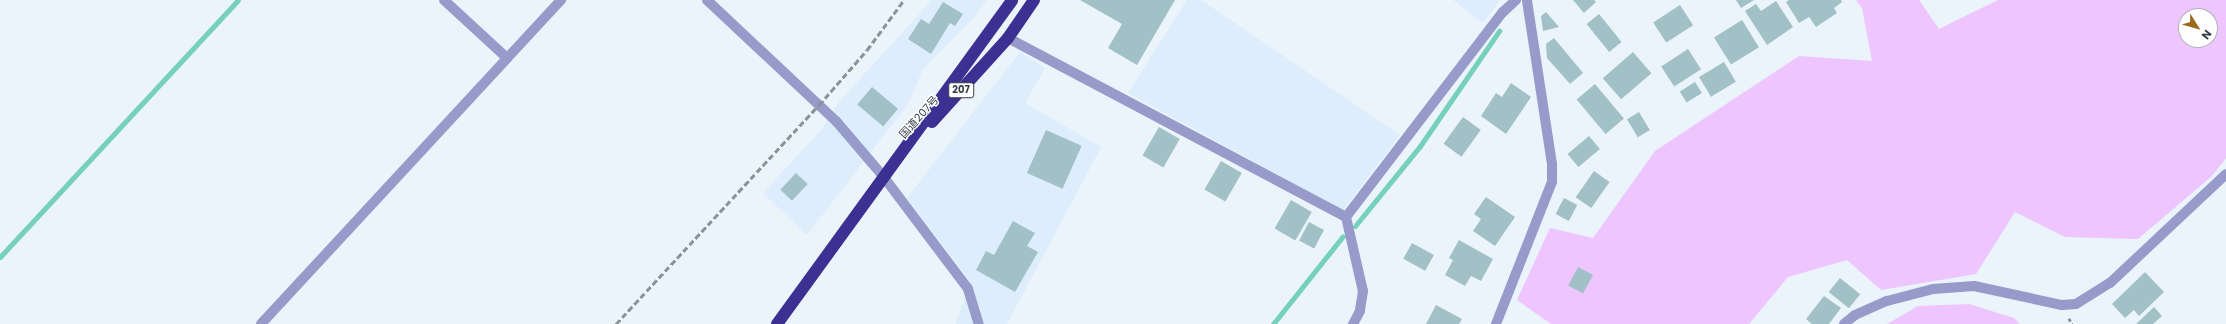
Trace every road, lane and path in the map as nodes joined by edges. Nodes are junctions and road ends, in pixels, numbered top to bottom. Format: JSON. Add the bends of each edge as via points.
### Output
{"nodes":[{"id":1,"x":444,"y":0,"type":"edge"},
{"id":2,"x":561,"y":0,"type":"edge"},
{"id":3,"x":708,"y":0,"type":"edge"},
{"id":4,"x":1012,"y":0,"type":"edge"},
{"id":5,"x":1034,"y":0,"type":"edge"},
{"id":6,"x":1516,"y":0,"type":"edge"},
{"id":7,"x":1527,"y":0,"type":"edge"},
{"id":8,"x":1008,"y":38,"type":"junction"},
{"id":9,"x":507,"y":58,"type":"junction"},
{"id":10,"x":2226,"y":174,"type":"edge"},
{"id":11,"x":883,"y":176,"type":"junction"},
{"id":12,"x":1346,"y":217,"type":"junction"},
{"id":13,"x":261,"y":324,"type":"edge"},
{"id":14,"x":776,"y":324,"type":"edge"},
{"id":15,"x":979,"y":324,"type":"edge"},
{"id":16,"x":1353,"y":324,"type":"edge"},
{"id":17,"x":1496,"y":324,"type":"edge"},
{"id":18,"x":1844,"y":324,"type":"edge"}],
"edges":[{"from":1,"to":9,"type":"street"},
{"from":2,"to":9,"type":"street"},
{"from":3,"to":11,"type":"street","via":[[836,120]]},
{"from":4,"to":11,"type":"highway","name":"国道207号","number":"207"},
{"from":5,"to":8,"type":"highway","name":"国道207号","number":"207"},
{"from":6,"to":12,"type":"street","via":[[1504,12]]},
{"from":7,"to":17,"type":"street","via":[[1552,164],[1552,182]]},
{"from":8,"to":11,"type":"highway","name":"国道207号","number":"207"},
{"from":8,"to":12,"type":"street"},
{"from":9,"to":13,"type":"street"},
{"from":10,"to":18,"type":"street","via":[[2110,283],[2076,304],[2062,305],[1974,286],[1933,289],[1887,301],[1855,315]]},
{"from":11,"to":14,"type":"highway","name":"国道207号","number":"207"},
{"from":11,"to":15,"type":"street","via":[[968,289]]},
{"from":12,"to":16,"type":"street","via":[[1363,291],[1360,311]]}]}
